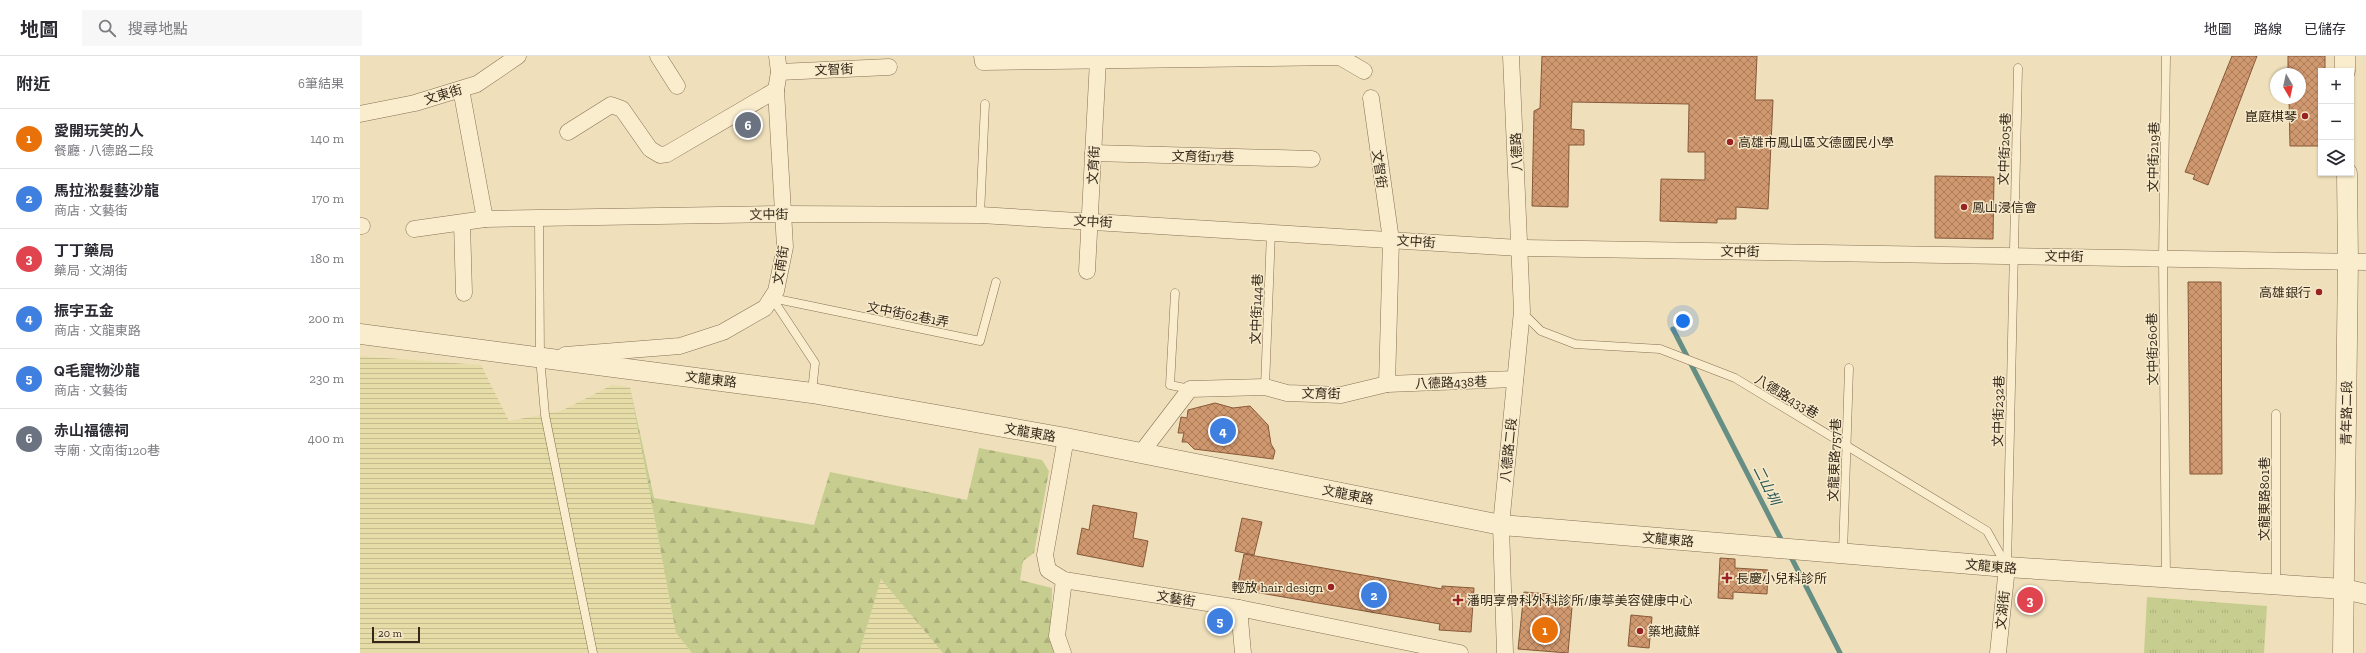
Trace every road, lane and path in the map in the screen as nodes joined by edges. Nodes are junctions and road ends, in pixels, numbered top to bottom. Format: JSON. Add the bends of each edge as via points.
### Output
{"nodes":[{"id":1,"x":658,"y":56,"type":"edge"},
{"id":2,"x":1284,"y":56,"type":"edge"},
{"id":3,"x":1511,"y":56,"type":"edge"},
{"id":4,"x":2166,"y":56,"type":"edge"},
{"id":5,"x":2345,"y":56,"type":"edge"},
{"id":6,"x":516,"y":57,"type":"edge"},
{"id":7,"x":1150,"y":58,"type":"edge"},
{"id":8,"x":983,"y":59,"type":"edge"},
{"id":9,"x":1098,"y":60,"type":"junction"},
{"id":10,"x":778,"y":64,"type":"edge"},
{"id":11,"x":890,"y":67,"type":"dead end"},
{"id":12,"x":2018,"y":68,"type":"dead end"},
{"id":13,"x":2345,"y":68,"type":"edge"},
{"id":14,"x":1364,"y":71,"type":"dead end"},
{"id":15,"x":677,"y":86,"type":"dead end"},
{"id":16,"x":461,"y":89,"type":"junction"},
{"id":17,"x":776,"y":90,"type":"junction"},
{"id":18,"x":1371,"y":98,"type":"dead end"},
{"id":19,"x":985,"y":104,"type":"dead end"},
{"id":20,"x":360,"y":114,"type":"edge"},
{"id":21,"x":568,"y":132,"type":"dead end"},
{"id":22,"x":1093,"y":153,"type":"junction"},
{"id":23,"x":1312,"y":158,"type":"dead end"},
{"id":24,"x":2347,"y":176,"type":"edge"},
{"id":25,"x":784,"y":214,"type":"junction"},
{"id":26,"x":980,"y":215,"type":"junction"},
{"id":27,"x":485,"y":218,"type":"junction"},
{"id":28,"x":539,"y":218,"type":"junction"},
{"id":29,"x":1090,"y":221,"type":"junction"},
{"id":30,"x":462,"y":223,"type":"junction"},
{"id":31,"x":414,"y":229,"type":"dead end"},
{"id":32,"x":1271,"y":232,"type":"junction"},
{"id":33,"x":1391,"y":240,"type":"junction"},
{"id":34,"x":1519,"y":248,"type":"junction"},
{"id":35,"x":2013,"y":255,"type":"junction"},
{"id":36,"x":2163,"y":258,"type":"junction"},
{"id":37,"x":2357,"y":261,"type":"edge"},
{"id":38,"x":1087,"y":271,"type":"dead end"},
{"id":39,"x":996,"y":282,"type":"dead end"},
{"id":40,"x":464,"y":293,"type":"dead end"},
{"id":41,"x":1175,"y":293,"type":"dead end"},
{"id":42,"x":772,"y":298,"type":"junction"},
{"id":43,"x":1522,"y":311,"type":"junction"},
{"id":44,"x":360,"y":334,"type":"edge"},
{"id":45,"x":540,"y":357,"type":"junction"},
{"id":46,"x":1849,"y":368,"type":"dead end"},
{"id":47,"x":1515,"y":379,"type":"junction"},
{"id":48,"x":1387,"y":384,"type":"junction"},
{"id":49,"x":1265,"y":387,"type":"junction"},
{"id":50,"x":1190,"y":389,"type":"junction"},
{"id":51,"x":812,"y":393,"type":"junction"},
{"id":52,"x":2276,"y":414,"type":"dead end"},
{"id":53,"x":1066,"y":438,"type":"junction"},
{"id":54,"x":1847,"y":446,"type":"junction"},
{"id":55,"x":1141,"y":453,"type":"junction"},
{"id":56,"x":1501,"y":525,"type":"junction"},
{"id":57,"x":1843,"y":553,"type":"junction"},
{"id":58,"x":2007,"y":567,"type":"junction"},
{"id":59,"x":2166,"y":578,"type":"junction"},
{"id":60,"x":1064,"y":580,"type":"junction"},
{"id":61,"x":2366,"y":580,"type":"edge"},
{"id":62,"x":2276,"y":585,"type":"junction"},
{"id":63,"x":2344,"y":589,"type":"junction"},
{"id":64,"x":2366,"y":594,"type":"edge"},
{"id":65,"x":1239,"y":608,"type":"junction"},
{"id":66,"x":593,"y":653,"type":"edge"},
{"id":67,"x":1063,"y":653,"type":"edge"},
{"id":68,"x":1243,"y":653,"type":"edge"},
{"id":69,"x":1460,"y":653,"type":"edge"},
{"id":70,"x":1505,"y":653,"type":"edge"},
{"id":71,"x":1998,"y":653,"type":"edge"},
{"id":72,"x":2343,"y":653,"type":"edge"}],
"edges":[{"from":1,"to":15,"type":"street"},
{"from":2,"to":7,"type":"street"},
{"from":2,"to":14,"type":"street","via":[[1340,57]]},
{"from":3,"to":34,"type":"street","name":"八德路"},
{"from":4,"to":36,"type":"lane","name":"文中街219巷"},
{"from":5,"to":13,"type":"street"},
{"from":6,"to":16,"type":"street","name":"文東街","via":[[477,84]]},
{"from":7,"to":9,"type":"street"},
{"from":8,"to":9,"type":"street"},
{"from":9,"to":22,"type":"street","name":"文育街"},
{"from":10,"to":11,"type":"street","name":"文智街"},
{"from":10,"to":17,"type":"street","name":"文南街"},
{"from":12,"to":35,"type":"lane","name":"文中街205巷"},
{"from":16,"to":20,"type":"street","name":"文東街","via":[[415,103]]},
{"from":16,"to":27,"type":"street"},
{"from":17,"to":21,"type":"street","via":[[667,154],[660,155],[650,149],[622,109],[616,105],[611,105]]},
{"from":17,"to":25,"type":"street","name":"文南街"},
{"from":18,"to":33,"type":"street","name":"文智街"},
{"from":19,"to":26,"type":"lane"},
{"from":22,"to":23,"type":"street","name":"文育街17巷"},
{"from":22,"to":29,"type":"street","name":"文育街"},
{"from":24,"to":37,"type":"street","name":"青年路二段"},
{"from":25,"to":26,"type":"street","name":"文中街"},
{"from":25,"to":28,"type":"street","name":"文中街"},
{"from":25,"to":42,"type":"street","name":"文南街","via":[[785,247],[776,291]]},
{"from":26,"to":29,"type":"street","name":"文中街"},
{"from":27,"to":28,"type":"street","name":"文中街"},
{"from":27,"to":30,"type":"street","name":"文中街"},
{"from":28,"to":45,"type":"lane"},
{"from":29,"to":32,"type":"street","name":"文中街"},
{"from":29,"to":38,"type":"street","name":"文育街"},
{"from":30,"to":31,"type":"street","name":"文中街"},
{"from":30,"to":40,"type":"street"},
{"from":32,"to":33,"type":"street","name":"文中街"},
{"from":32,"to":49,"type":"lane","name":"文中街144巷"},
{"from":33,"to":34,"type":"street","name":"文中街"},
{"from":33,"to":48,"type":"street"},
{"from":34,"to":35,"type":"street","name":"文中街"},
{"from":34,"to":43,"type":"street","name":"八德路二段"},
{"from":35,"to":36,"type":"street","name":"文中街"},
{"from":35,"to":58,"type":"lane","name":"文中街232巷"},
{"from":36,"to":37,"type":"street","name":"文中街"},
{"from":36,"to":59,"type":"lane","name":"文中街260巷"},
{"from":37,"to":63,"type":"street","name":"青年路二段"},
{"from":39,"to":42,"type":"lane","name":"文中街62巷1弄","via":[[980,341]]},
{"from":41,"to":50,"type":"lane","via":[[1170,385]]},
{"from":42,"to":45,"type":"street","name":"文南街","via":[[765,308],[723,332],[680,346]]},
{"from":42,"to":51,"type":"lane","via":[[815,363]]},
{"from":43,"to":47,"type":"street","name":"八德路二段"},
{"from":43,"to":54,"type":"lane","name":"八德路433巷","via":[[1541,331],[1575,344],[1660,349],[1735,378]]},
{"from":44,"to":45,"type":"street","name":"文龍東路"},
{"from":45,"to":51,"type":"street","name":"文龍東路"},
{"from":45,"to":66,"type":"lane","via":[[545,415]]},
{"from":46,"to":54,"type":"lane","name":"文龍東路757巷"},
{"from":47,"to":48,"type":"street","name":"八德路438巷"},
{"from":47,"to":56,"type":"street","name":"八德路二段"},
{"from":48,"to":49,"type":"street","name":"文育街","via":[[1341,395],[1287,393]]},
{"from":49,"to":50,"type":"street","name":"文育街"},
{"from":50,"to":55,"type":"street"},
{"from":51,"to":53,"type":"street","name":"文龍東路"},
{"from":52,"to":62,"type":"lane","name":"文龍東路801巷"},
{"from":53,"to":55,"type":"street","name":"文龍東路"},
{"from":53,"to":60,"type":"street","name":"文藝街","via":[[1045,554],[1048,570]]},
{"from":54,"to":57,"type":"lane","name":"文龍東路757巷"},
{"from":54,"to":58,"type":"lane","name":"八德路433巷","via":[[1987,530]]},
{"from":55,"to":56,"type":"street","name":"文龍東路"},
{"from":56,"to":57,"type":"street","name":"文龍東路"},
{"from":56,"to":70,"type":"street","name":"八德路二段"},
{"from":57,"to":58,"type":"street","name":"文龍東路"},
{"from":58,"to":59,"type":"street","name":"文龍東路"},
{"from":58,"to":71,"type":"street","name":"文湖街"},
{"from":59,"to":62,"type":"street","name":"文龍東路"},
{"from":60,"to":65,"type":"street","name":"文藝街"},
{"from":60,"to":67,"type":"street","via":[[1057,636]]},
{"from":61,"to":63,"type":"street"},
{"from":62,"to":63,"type":"street","name":"文龍東路"},
{"from":63,"to":64,"type":"street","name":"文龍東路"},
{"from":63,"to":72,"type":"street","name":"青年路二段"},
{"from":65,"to":68,"type":"street"},
{"from":65,"to":69,"type":"street","name":"文藝街"}]}
